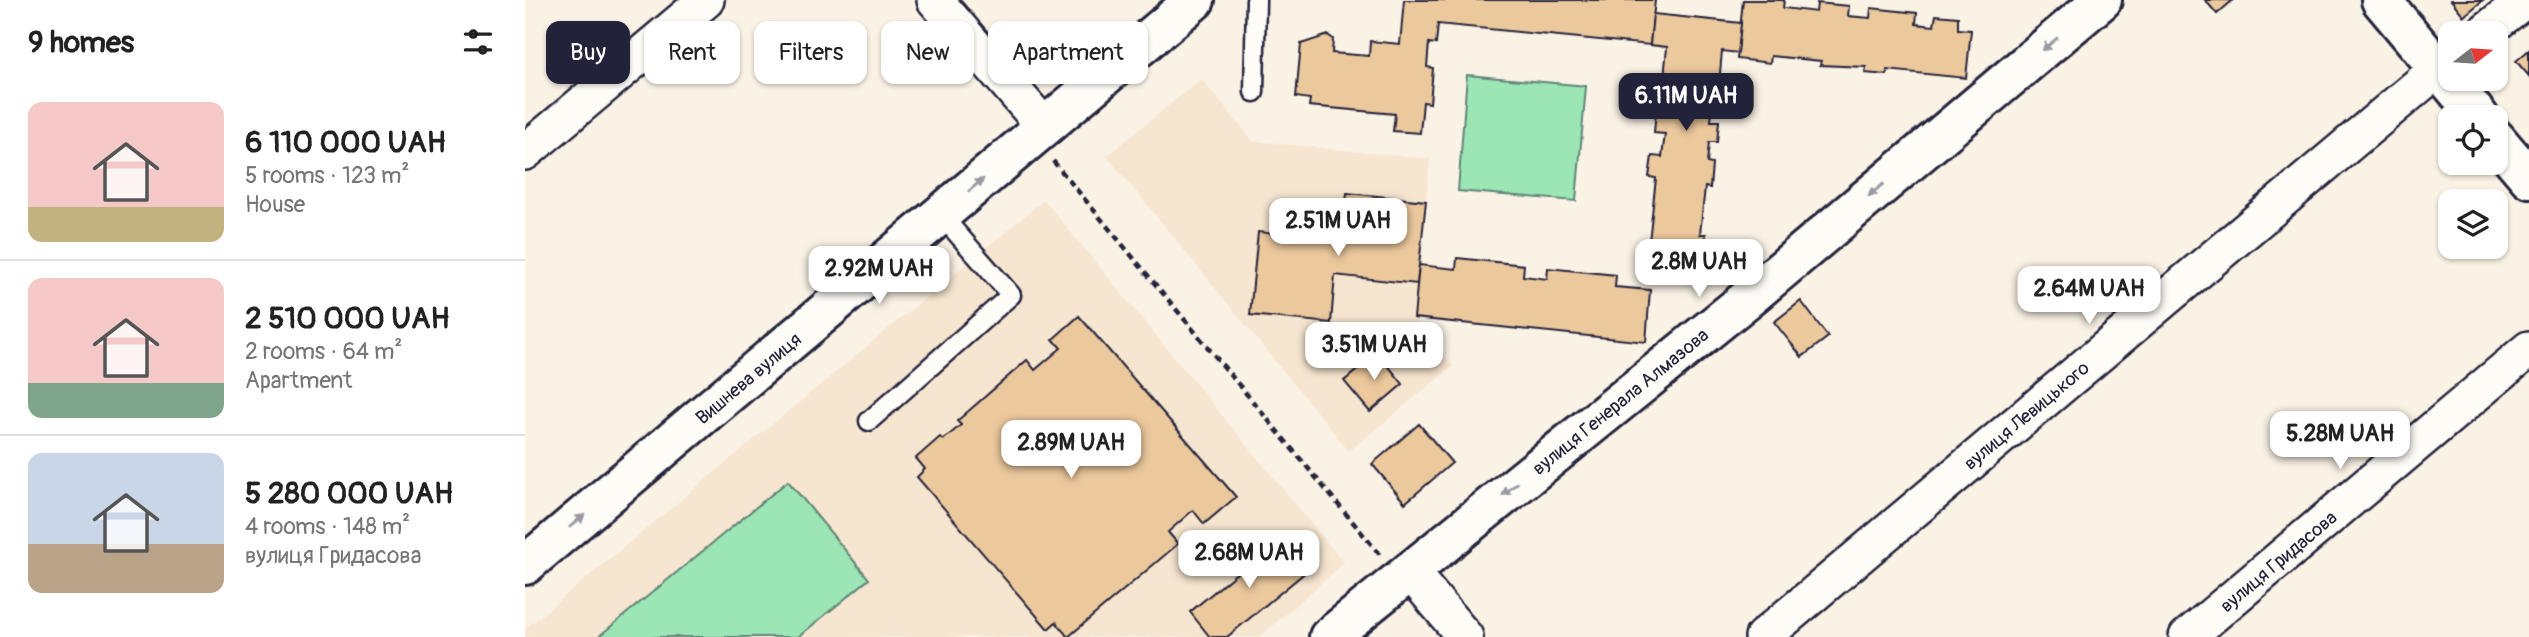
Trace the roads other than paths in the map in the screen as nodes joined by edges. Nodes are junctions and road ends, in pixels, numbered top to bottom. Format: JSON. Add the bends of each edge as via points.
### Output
{"nodes":[{"id":1,"x":706,"y":0,"type":"edge"},
{"id":2,"x":935,"y":0,"type":"edge"},
{"id":3,"x":1195,"y":0,"type":"edge"},
{"id":4,"x":1256,"y":0,"type":"edge"},
{"id":5,"x":2102,"y":0,"type":"edge"},
{"id":6,"x":2381,"y":0,"type":"edge"},
{"id":7,"x":2525,"y":0,"type":"edge"},
{"id":8,"x":2498,"y":21,"type":"edge"},
{"id":9,"x":2438,"y":57,"type":"edge"},
{"id":10,"x":2438,"y":68,"type":"edge"},
{"id":11,"x":1254,"y":92,"type":"dead end"},
{"id":12,"x":1039,"y":132,"type":"junction"},
{"id":13,"x":525,"y":152,"type":"edge"},
{"id":14,"x":2508,"y":153,"type":"edge"},
{"id":15,"x":2529,"y":178,"type":"edge"},
{"id":16,"x":941,"y":215,"type":"junction"},
{"id":17,"x":2529,"y":349,"type":"edge"},
{"id":18,"x":869,"y":421,"type":"dead end"},
{"id":19,"x":525,"y":565,"type":"edge"},
{"id":20,"x":1404,"y":574,"type":"junction"},
{"id":21,"x":1329,"y":637,"type":"edge"},
{"id":22,"x":1465,"y":637,"type":"edge"},
{"id":23,"x":1763,"y":637,"type":"edge"},
{"id":24,"x":2187,"y":637,"type":"edge"}],
"edges":[{"from":1,"to":13,"type":"street"},
{"from":2,"to":12,"type":"street"},
{"from":3,"to":12,"type":"street","name":"Вишнева вулиця"},
{"from":4,"to":11,"type":"lane"},
{"from":5,"to":20,"type":"street","name":"вулиця Генерала Алмазова","one_way":true,"via":[[1752,295]]},
{"from":6,"to":9,"type":"street"},
{"from":7,"to":8,"type":"street"},
{"from":10,"to":23,"type":"street","name":"вулиця Левицького"},
{"from":16,"to":12,"type":"street","name":"Вишнева вулиця","one_way":true},
{"from":14,"to":15,"type":"street"},
{"from":16,"to":18,"type":"lane","via":[[1011,295]]},
{"from":19,"to":16,"type":"street","name":"Вишнева вулиця","one_way":true},
{"from":17,"to":24,"type":"street","name":"вулиця Гридасова"},
{"from":20,"to":21,"type":"street","name":"вулиця Генерала Алмазова"},
{"from":20,"to":22,"type":"street"}]}
